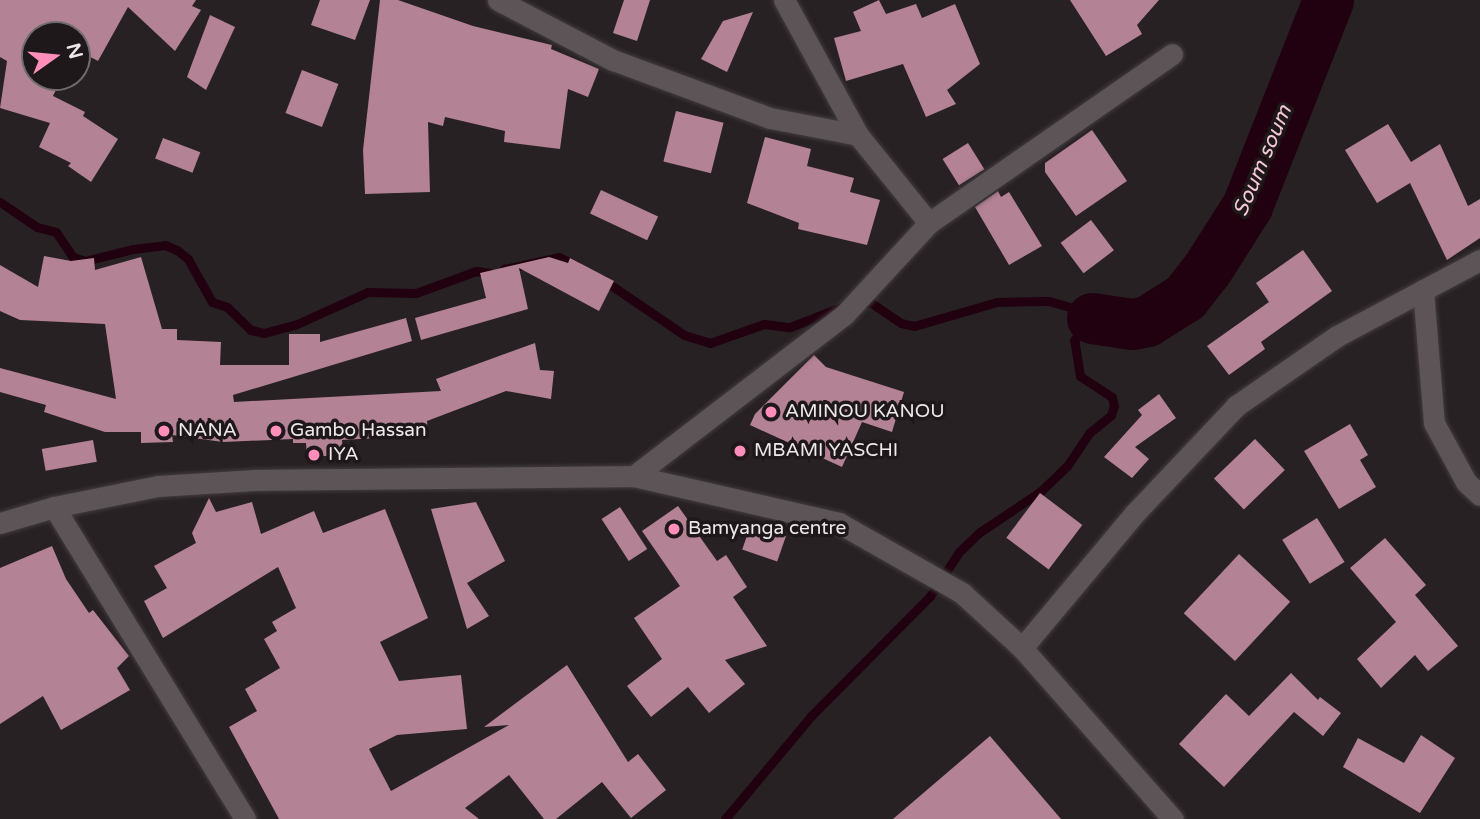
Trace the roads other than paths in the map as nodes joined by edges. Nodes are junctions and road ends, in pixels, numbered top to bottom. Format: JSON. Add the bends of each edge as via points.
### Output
{"nodes":[{"id":1,"x":498,"y":0,"type":"edge"},
{"id":2,"x":784,"y":0,"type":"edge"},
{"id":3,"x":1172,"y":54,"type":"dead end"},
{"id":4,"x":858,"y":135,"type":"junction"},
{"id":5,"x":929,"y":223,"type":"junction"},
{"id":6,"x":1480,"y":260,"type":"edge"},
{"id":7,"x":1423,"y":290,"type":"junction"},
{"id":8,"x":634,"y":476,"type":"junction"},
{"id":9,"x":1480,"y":495,"type":"edge"},
{"id":10,"x":54,"y":506,"type":"junction"},
{"id":11,"x":0,"y":523,"type":"edge"},
{"id":12,"x":1022,"y":649,"type":"junction"},
{"id":13,"x":245,"y":819,"type":"edge"},
{"id":14,"x":1173,"y":819,"type":"edge"}],
"edges":[{"from":1,"to":4,"type":"street","via":[[613,60],[770,118]]},
{"from":2,"to":4,"type":"street"},
{"from":3,"to":5,"type":"street"},
{"from":4,"to":5,"type":"street"},
{"from":5,"to":8,"type":"street","via":[[844,315]]},
{"from":6,"to":7,"type":"street"},
{"from":7,"to":9,"type":"street","via":[[1434,423],[1466,482]]},
{"from":7,"to":12,"type":"street","via":[[1337,335],[1236,406],[1133,514]]},
{"from":8,"to":10,"type":"street","via":[[241,481],[158,486]]},
{"from":8,"to":12,"type":"street","via":[[839,523],[962,593]]},
{"from":10,"to":11,"type":"street"},
{"from":10,"to":13,"type":"street"},
{"from":12,"to":14,"type":"street"}]}
